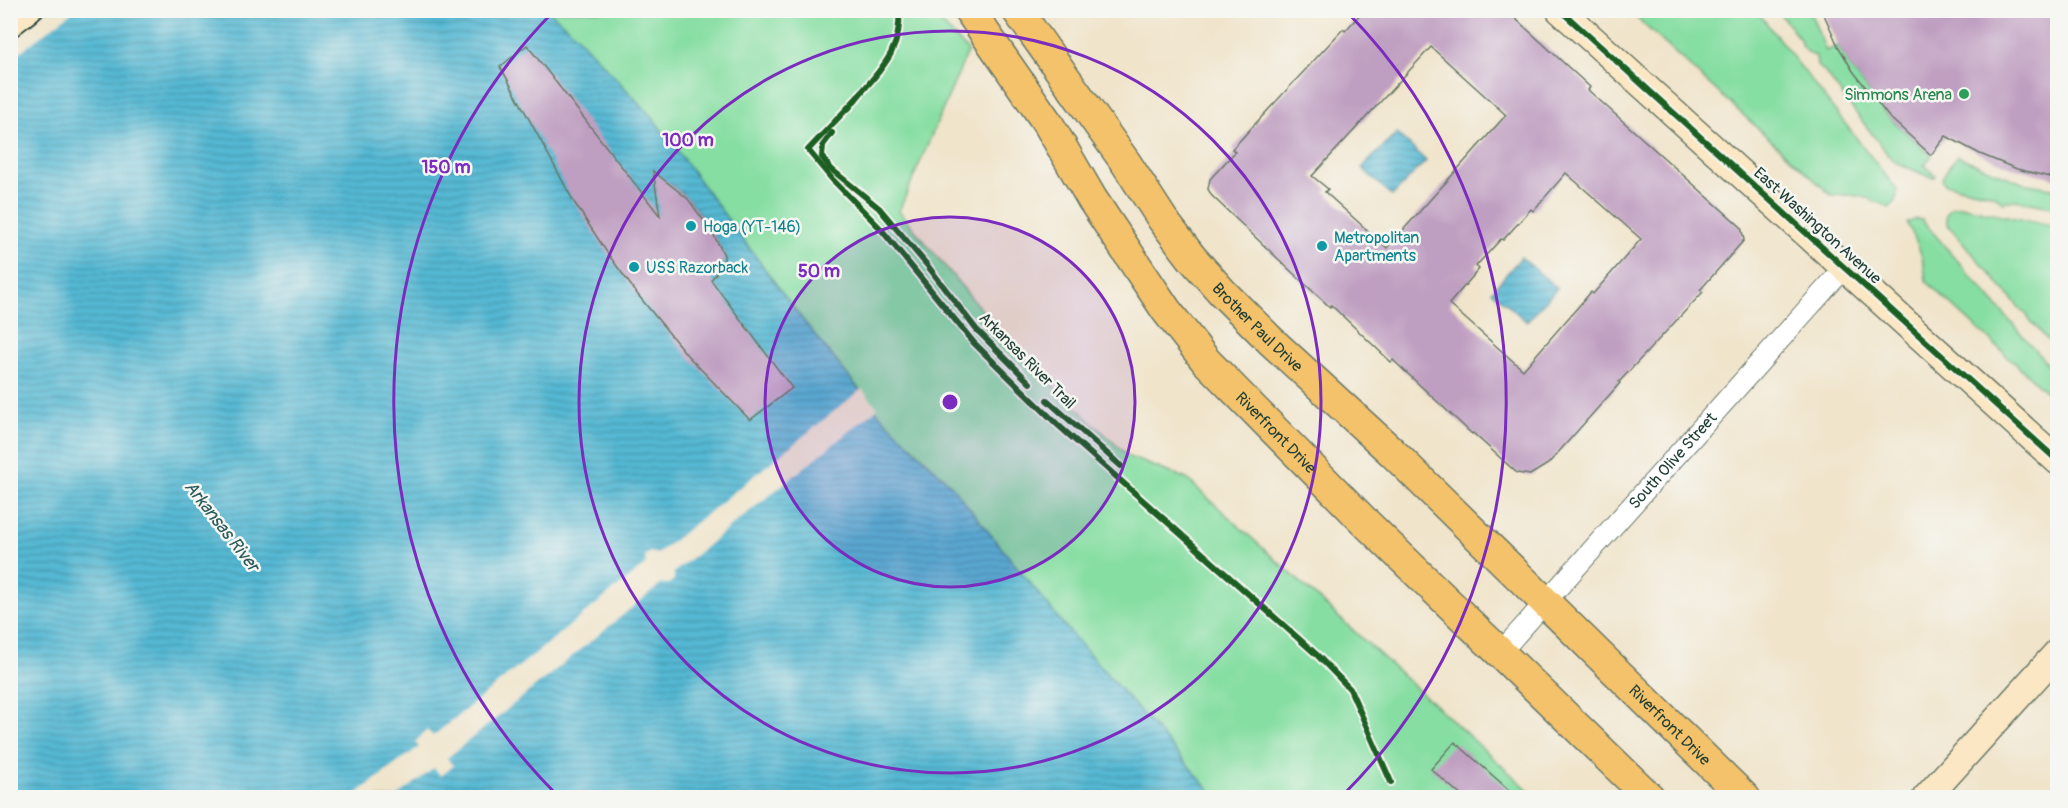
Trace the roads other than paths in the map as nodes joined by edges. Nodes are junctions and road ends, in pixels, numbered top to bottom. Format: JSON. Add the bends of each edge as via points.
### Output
{"nodes":[{"id":1,"x":27,"y":10,"type":"edge"},
{"id":2,"x":1017,"y":10,"type":"edge"},
{"id":3,"x":1560,"y":10,"type":"edge"},
{"id":4,"x":972,"y":12,"type":"edge"},
{"id":5,"x":10,"y":23,"type":"edge"},
{"id":6,"x":1845,"y":267,"type":"junction"},
{"id":7,"x":2058,"y":461,"type":"edge"},
{"id":8,"x":1545,"y":601,"type":"junction"},
{"id":9,"x":2058,"y":652,"type":"edge"},
{"id":10,"x":1499,"y":654,"type":"junction"},
{"id":11,"x":1650,"y":798,"type":"edge"},
{"id":12,"x":1745,"y":798,"type":"edge"},
{"id":13,"x":1926,"y":798,"type":"edge"}],
"edges":[{"from":1,"to":5,"type":"street"},
{"from":2,"to":8,"type":"main road","name":"Brother Paul Drive","via":[[1192,258],[1271,341]]},
{"from":3,"to":6,"type":"street","name":"East Washington Avenue"},
{"from":4,"to":10,"type":"main road","name":"Riverfront Drive","via":[[1166,310],[1206,361]]},
{"from":6,"to":7,"type":"street","name":"East Washington Avenue"},
{"from":6,"to":8,"type":"street","name":"South Olive Street"},
{"from":8,"to":10,"type":"street","name":"South Olive Street"},
{"from":8,"to":12,"type":"main road","name":"Riverfront Drive"},
{"from":9,"to":13,"type":"street"},
{"from":10,"to":11,"type":"main road","name":"Riverfront Drive"}]}
